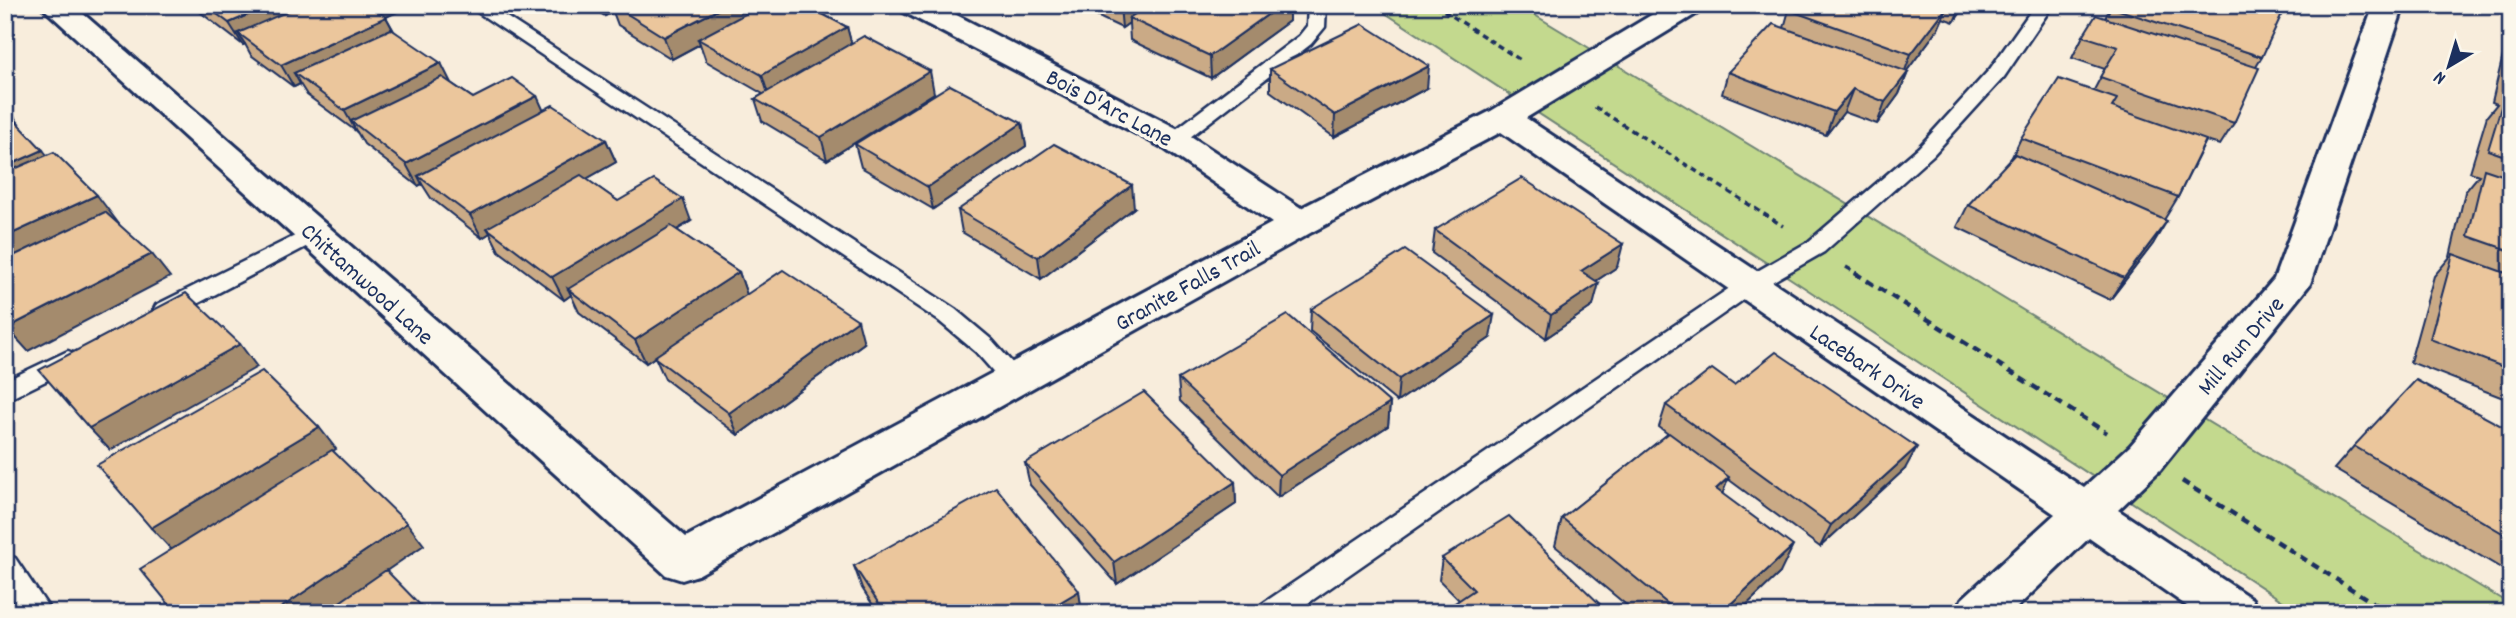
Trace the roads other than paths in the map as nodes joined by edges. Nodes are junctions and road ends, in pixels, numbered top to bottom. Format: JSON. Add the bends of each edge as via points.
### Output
{"nodes":[{"id":1,"x":55,"y":5,"type":"edge"},
{"id":2,"x":476,"y":5,"type":"edge"},
{"id":3,"x":913,"y":5,"type":"edge"},
{"id":4,"x":1317,"y":5,"type":"edge"},
{"id":5,"x":1690,"y":5,"type":"edge"},
{"id":6,"x":2044,"y":5,"type":"edge"},
{"id":7,"x":2389,"y":5,"type":"edge"},
{"id":8,"x":1503,"y":118,"type":"junction"},
{"id":9,"x":1174,"y":140,"type":"junction"},
{"id":10,"x":1299,"y":224,"type":"junction"},
{"id":11,"x":313,"y":234,"type":"junction"},
{"id":12,"x":1748,"y":286,"type":"junction"},
{"id":13,"x":141,"y":323,"type":"edge"},
{"id":14,"x":91,"y":348,"type":"edge"},
{"id":15,"x":1014,"y":380,"type":"junction"},
{"id":16,"x":5,"y":392,"type":"edge"},
{"id":17,"x":2085,"y":512,"type":"junction"},
{"id":18,"x":682,"y":561,"type":"joint"},
{"id":19,"x":5,"y":566,"type":"edge"},
{"id":20,"x":38,"y":613,"type":"edge"},
{"id":21,"x":1272,"y":613,"type":"edge"},
{"id":22,"x":1979,"y":613,"type":"edge"},
{"id":23,"x":2235,"y":613,"type":"edge"}],
"edges":[{"from":1,"to":11,"type":"street","name":"Chittamwood Lane"},
{"from":2,"to":15,"type":"lane","via":[[947,315],[984,346]]},
{"from":3,"to":9,"type":"street","name":"Bois D'Arc Lane"},
{"from":4,"to":9,"type":"lane","via":[[1316,27],[1305,40]]},
{"from":5,"to":8,"type":"street","name":"Granite Falls Trail"},
{"from":6,"to":12,"type":"lane","via":[[1997,73],[1926,151],[1816,247]]},
{"from":7,"to":17,"type":"street","name":"Mill Run Drive","via":[[2291,284],[2146,458]]},
{"from":8,"to":10,"type":"street","name":"Granite Falls Trail"},
{"from":8,"to":12,"type":"street","name":"Lacebark Drive"},
{"from":9,"to":10,"type":"street","name":"Bois D'Arc Lane"},
{"from":10,"to":15,"type":"street","name":"Granite Falls Trail"},
{"from":11,"to":13,"type":"lane"},
{"from":11,"to":18,"type":"street","name":"Chittamwood Lane"},
{"from":12,"to":17,"type":"street","name":"Lacebark Drive"},
{"from":12,"to":21,"type":"lane"},
{"from":14,"to":16,"type":"lane"},
{"from":15,"to":18,"type":"street","name":"Granite Falls Trail"},
{"from":17,"to":22,"type":"street","name":"Mill Run Drive"},
{"from":17,"to":23,"type":"street","name":"Lacebark Drive"},
{"from":19,"to":20,"type":"lane"}]}
